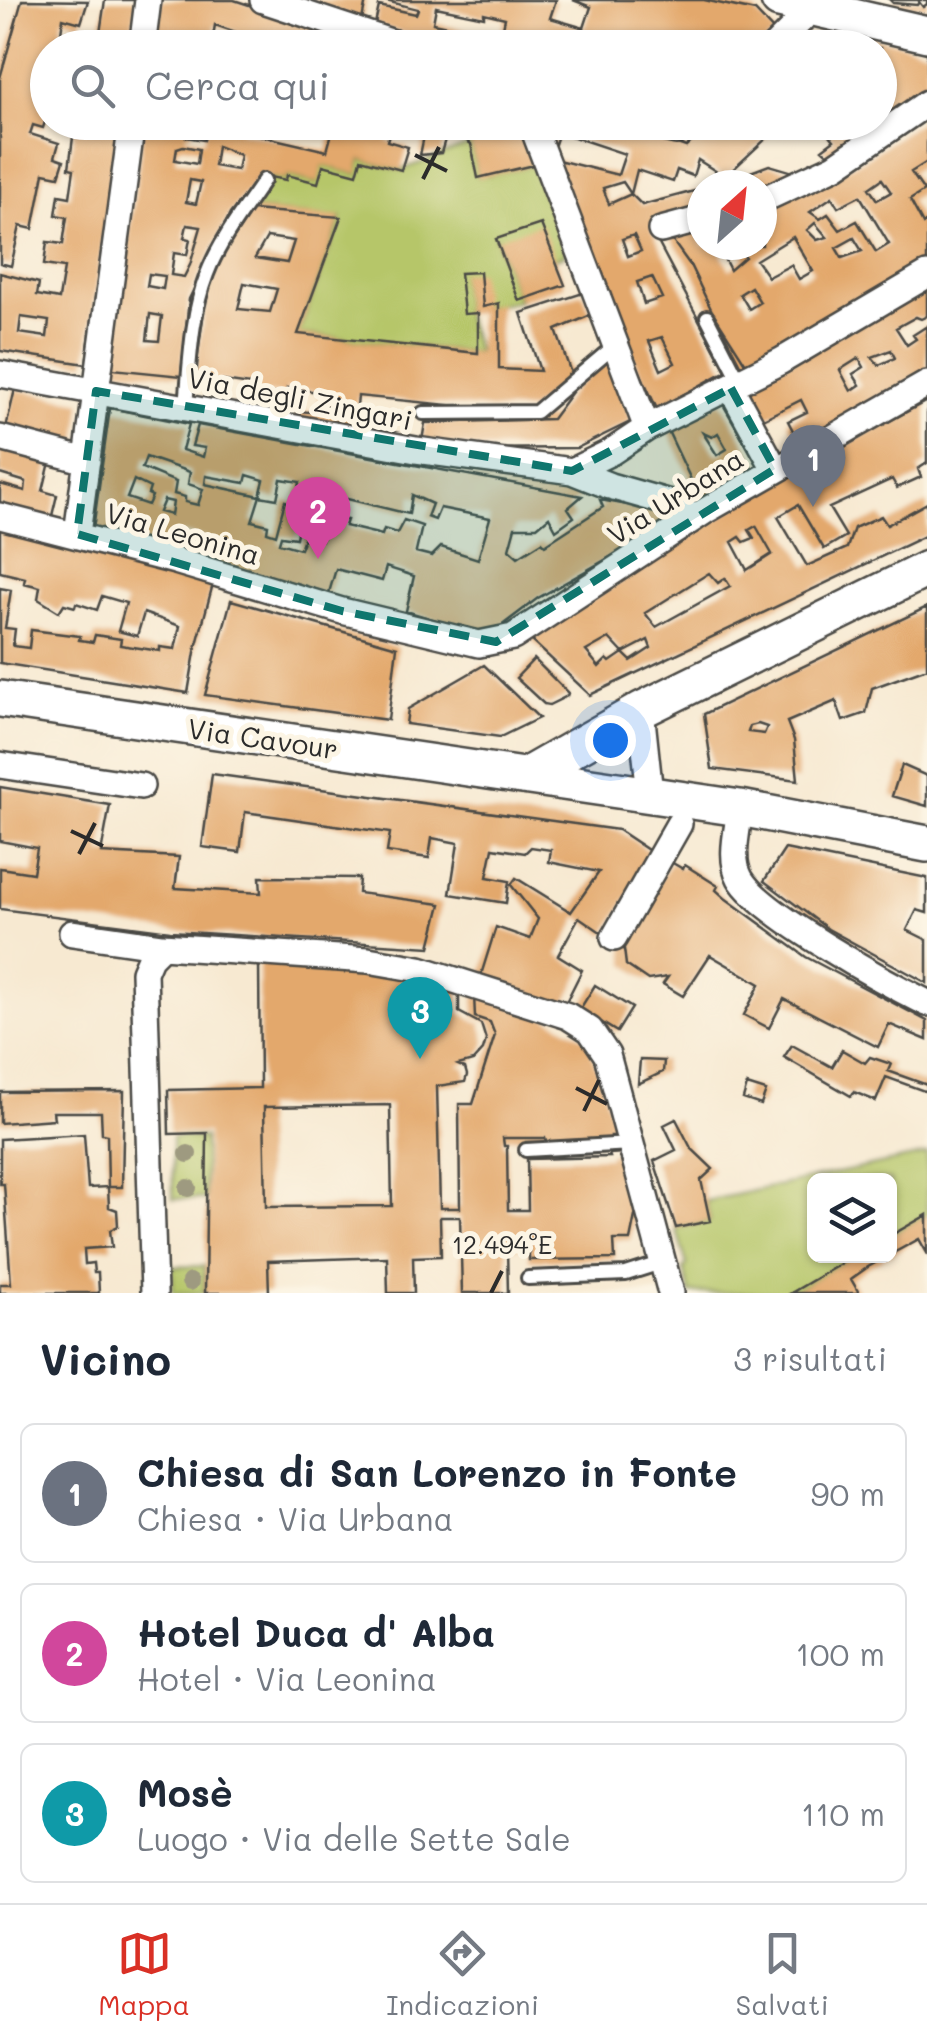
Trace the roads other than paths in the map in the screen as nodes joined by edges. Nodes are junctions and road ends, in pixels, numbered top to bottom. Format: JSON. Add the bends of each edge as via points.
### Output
{"nodes":[{"id":1,"x":148,"y":0,"type":"edge"},
{"id":2,"x":263,"y":0,"type":"edge"},
{"id":3,"x":778,"y":0,"type":"edge"},
{"id":4,"x":813,"y":8,"type":"junction"},
{"id":5,"x":144,"y":30,"type":"edge"},
{"id":6,"x":354,"y":30,"type":"edge"},
{"id":7,"x":790,"y":30,"type":"edge"},
{"id":8,"x":927,"y":34,"type":"edge"},
{"id":9,"x":927,"y":104,"type":"edge"},
{"id":10,"x":897,"y":124,"type":"edge"},
{"id":11,"x":130,"y":140,"type":"edge"},
{"id":12,"x":538,"y":140,"type":"edge"},
{"id":13,"x":874,"y":140,"type":"edge"},
{"id":14,"x":264,"y":180,"type":"dead end"},
{"id":15,"x":777,"y":193,"type":"edge"},
{"id":16,"x":687,"y":223,"type":"edge"},
{"id":17,"x":661,"y":230,"type":"dead end"},
{"id":18,"x":927,"y":275,"type":"edge"},
{"id":19,"x":707,"y":317,"type":"dead end"},
{"id":20,"x":614,"y":346,"type":"junction"},
{"id":21,"x":9,"y":376,"type":"edge"},
{"id":22,"x":927,"y":384,"type":"edge"},
{"id":23,"x":736,"y":385,"type":"junction"},
{"id":24,"x":96,"y":391,"type":"junction"},
{"id":25,"x":186,"y":406,"type":"junction"},
{"id":26,"x":423,"y":413,"type":"dead end"},
{"id":27,"x":647,"y":428,"type":"junction"},
{"id":28,"x":0,"y":438,"type":"edge"},
{"id":29,"x":88,"y":460,"type":"junction"},
{"id":30,"x":775,"y":469,"type":"junction"},
{"id":31,"x":572,"y":471,"type":"junction"},
{"id":32,"x":0,"y":516,"type":"edge"},
{"id":33,"x":693,"y":519,"type":"junction"},
{"id":34,"x":77,"y":534,"type":"junction"},
{"id":35,"x":927,"y":569,"type":"edge"},
{"id":36,"x":512,"y":637,"type":"joint"},
{"id":37,"x":0,"y":699,"type":"edge"},
{"id":38,"x":641,"y":710,"type":"junction"},
{"id":39,"x":0,"y":765,"type":"edge"},
{"id":40,"x":526,"y":775,"type":"junction"},
{"id":41,"x":141,"y":786,"type":"dead end"},
{"id":42,"x":650,"y":794,"type":"junction"},
{"id":43,"x":740,"y":808,"type":"junction"},
{"id":44,"x":679,"y":824,"type":"dead end"},
{"id":45,"x":927,"y":844,"type":"edge"},
{"id":46,"x":72,"y":932,"type":"dead end"},
{"id":47,"x":614,"y":938,"type":"dead end"},
{"id":48,"x":162,"y":946,"type":"junction"},
{"id":49,"x":927,"y":1003,"type":"edge"},
{"id":50,"x":631,"y":1144,"type":"junction"},
{"id":51,"x":526,"y":1150,"type":"dead end"},
{"id":52,"x":664,"y":1262,"type":"junction"},
{"id":53,"x":528,"y":1278,"type":"dead end"},
{"id":54,"x":154,"y":1293,"type":"edge"},
{"id":55,"x":672,"y":1293,"type":"edge"}],
"edges":[{"from":1,"to":5,"type":"street"},
{"from":2,"to":6,"type":"street"},
{"from":3,"to":4,"type":"main road"},
{"from":4,"to":7,"type":"street"},
{"from":4,"to":8,"type":"main road"},
{"from":9,"to":10,"type":"street"},
{"from":11,"to":24,"type":"street"},
{"from":12,"to":20,"type":"street"},
{"from":13,"to":15,"type":"street"},
{"from":14,"to":25,"type":"lane","via":[[205,278]]},
{"from":16,"to":17,"type":"street"},
{"from":18,"to":23,"type":"street"},
{"from":19,"to":23,"type":"lane"},
{"from":20,"to":26,"type":"lane","via":[[536,412]]},
{"from":20,"to":27,"type":"street"},
{"from":21,"to":24,"type":"street","name":"Via degli Zingari"},
{"from":22,"to":30,"type":"street","name":"Via Urbana"},
{"from":23,"to":27,"type":"street"},
{"from":23,"to":30,"type":"street"},
{"from":24,"to":25,"type":"street","name":"Via degli Zingari"},
{"from":24,"to":29,"type":"street"},
{"from":25,"to":31,"type":"street","name":"Via degli Zingari","via":[[416,450]]},
{"from":27,"to":31,"type":"street"},
{"from":28,"to":29,"type":"street"},
{"from":29,"to":34,"type":"street"},
{"from":30,"to":33,"type":"street","name":"Via Urbana"},
{"from":31,"to":33,"type":"street","name":"Via degli Zingari","via":[[678,505]]},
{"from":32,"to":34,"type":"street","name":"Via Leonina"},
{"from":33,"to":36,"type":"street","name":"Via Urbana"},
{"from":34,"to":36,"type":"street","name":"Via Leonina","via":[[478,644]]},
{"from":35,"to":38,"type":"main road"},
{"from":37,"to":40,"type":"main road","name":"Via Cavour"},
{"from":38,"to":40,"type":"main road"},
{"from":38,"to":42,"type":"street"},
{"from":39,"to":41,"type":"street"},
{"from":40,"to":42,"type":"main road","name":"Via Cavour"},
{"from":42,"to":43,"type":"main road","name":"Via Cavour"},
{"from":43,"to":45,"type":"main road","name":"Via Cavour"},
{"from":43,"to":49,"type":"street","via":[[736,862],[750,891],[825,945]]},
{"from":44,"to":47,"type":"street"},
{"from":46,"to":48,"type":"street"},
{"from":48,"to":50,"type":"street","via":[[406,966],[568,1016],[604,1048]]},
{"from":48,"to":54,"type":"street","via":[[144,972]]},
{"from":50,"to":51,"type":"lane"},
{"from":50,"to":52,"type":"street"},
{"from":52,"to":53,"type":"lane","via":[[626,1274]]},
{"from":52,"to":55,"type":"street"}]}
